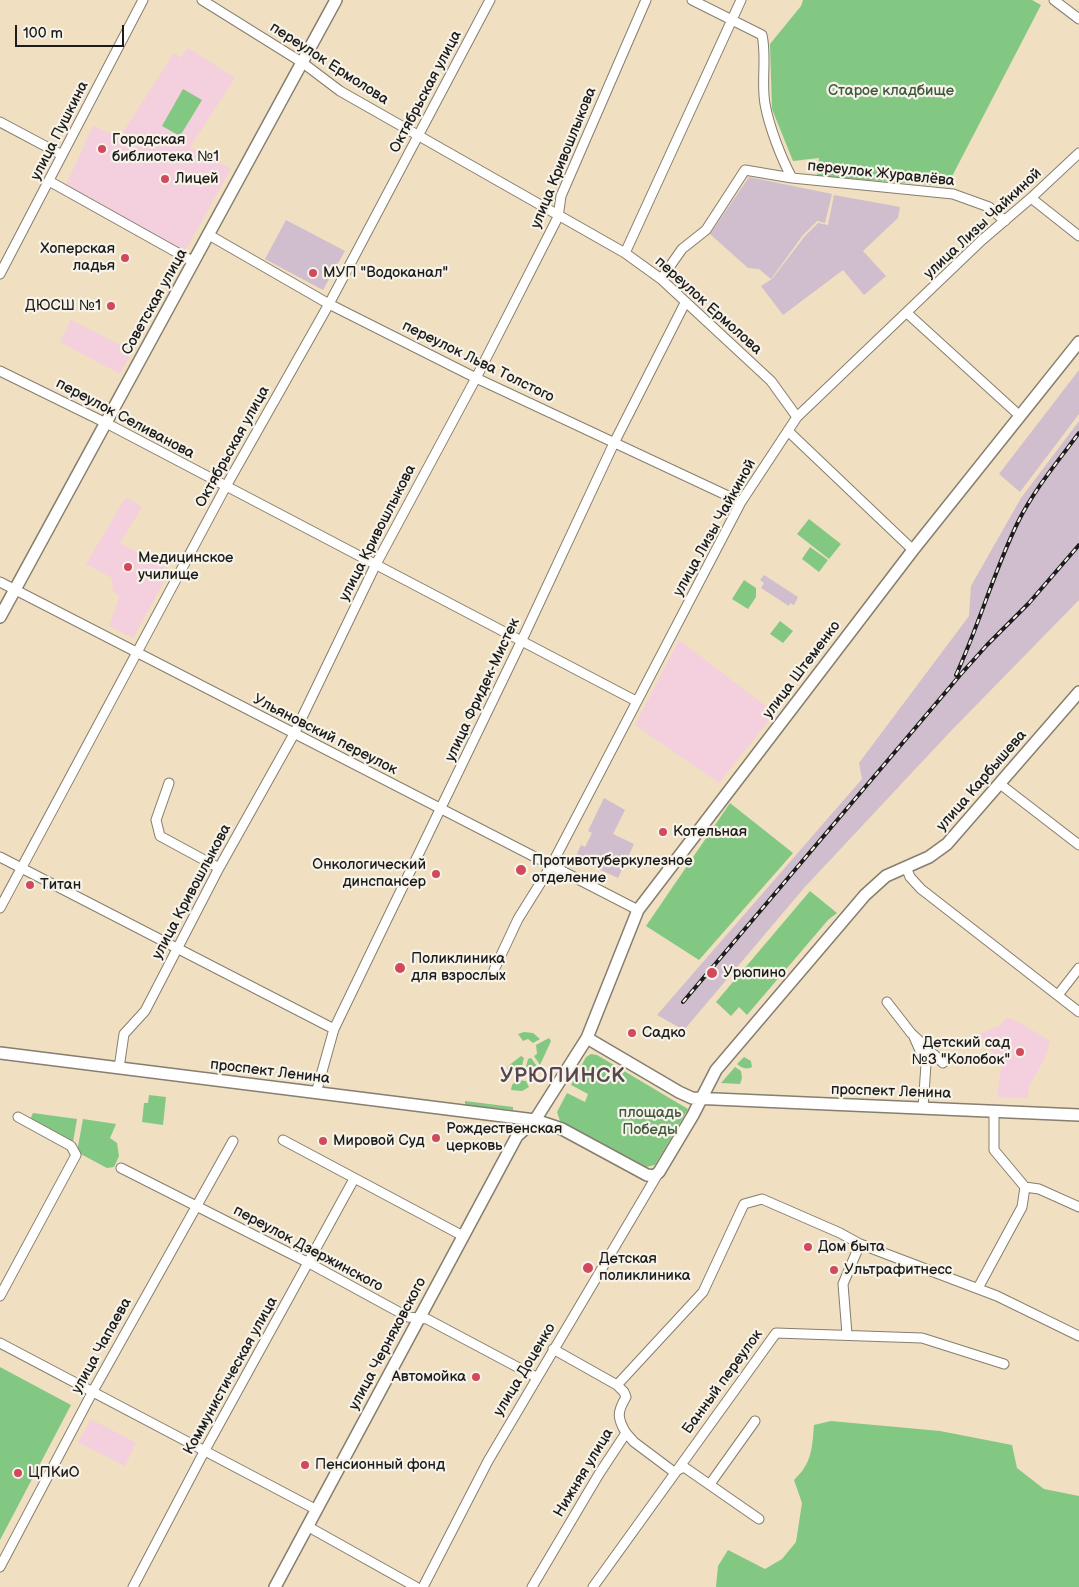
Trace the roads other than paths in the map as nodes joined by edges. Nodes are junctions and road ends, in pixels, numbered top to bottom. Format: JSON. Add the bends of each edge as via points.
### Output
{"nodes":[{"id":1,"x":143,"y":0,"type":"edge"},
{"id":2,"x":202,"y":0,"type":"edge"},
{"id":3,"x":336,"y":0,"type":"edge"},
{"id":4,"x":490,"y":0,"type":"edge"},
{"id":5,"x":646,"y":0,"type":"edge"},
{"id":6,"x":692,"y":0,"type":"edge"},
{"id":7,"x":741,"y":0,"type":"edge"},
{"id":8,"x":1054,"y":0,"type":"edge"},
{"id":9,"x":732,"y":19,"type":"junction"},
{"id":10,"x":1079,"y":19,"type":"edge"},
{"id":11,"x":303,"y":63,"type":"junction"},
{"id":12,"x":0,"y":122,"type":"edge"},
{"id":13,"x":418,"y":136,"type":"junction"},
{"id":14,"x":1079,"y":153,"type":"edge"},
{"id":15,"x":62,"y":155,"type":"junction"},
{"id":16,"x":792,"y":178,"type":"junction"},
{"id":17,"x":49,"y":181,"type":"junction"},
{"id":18,"x":1031,"y":198,"type":"junction"},
{"id":19,"x":558,"y":217,"type":"junction"},
{"id":20,"x":1005,"y":221,"type":"junction"},
{"id":21,"x":209,"y":235,"type":"junction"},
{"id":22,"x":1079,"y":236,"type":"edge"},
{"id":23,"x":625,"y":253,"type":"junction"},
{"id":24,"x":194,"y":262,"type":"junction"},
{"id":25,"x":0,"y":274,"type":"edge"},
{"id":26,"x":661,"y":279,"type":"junction"},
{"id":27,"x":685,"y":303,"type":"junction"},
{"id":28,"x":329,"y":304,"type":"junction"},
{"id":29,"x":907,"y":313,"type":"junction"},
{"id":30,"x":1079,"y":342,"type":"edge"},
{"id":31,"x":0,"y":371,"type":"edge"},
{"id":32,"x":476,"y":378,"type":"junction"},
{"id":33,"x":1020,"y":416,"type":"junction"},
{"id":34,"x":797,"y":418,"type":"junction"},
{"id":35,"x":106,"y":423,"type":"junction"},
{"id":36,"x":788,"y":431,"type":"junction"},
{"id":37,"x":614,"y":443,"type":"junction"},
{"id":38,"x":225,"y":488,"type":"junction"},
{"id":39,"x":741,"y":502,"type":"junction"},
{"id":40,"x":913,"y":550,"type":"junction"},
{"id":41,"x":375,"y":566,"type":"junction"},
{"id":42,"x":0,"y":582,"type":"edge"},
{"id":43,"x":15,"y":590,"type":"junction"},
{"id":44,"x":0,"y":617,"type":"edge"},
{"id":45,"x":521,"y":642,"type":"junction"},
{"id":46,"x":137,"y":653,"type":"junction"},
{"id":47,"x":1079,"y":692,"type":"edge"},
{"id":48,"x":636,"y":701,"type":"junction"},
{"id":49,"x":294,"y":734,"type":"junction"},
{"id":50,"x":169,"y":783,"type":"dead end"},
{"id":51,"x":1000,"y":784,"type":"junction"},
{"id":52,"x":441,"y":810,"type":"junction"},
{"id":53,"x":1079,"y":845,"type":"edge"},
{"id":54,"x":0,"y":857,"type":"edge"},
{"id":55,"x":551,"y":866,"type":"junction"},
{"id":56,"x":906,"y":867,"type":"junction"},
{"id":57,"x":21,"y":868,"type":"junction"},
{"id":58,"x":219,"y":868,"type":"junction"},
{"id":59,"x":0,"y":908,"type":"edge"},
{"id":60,"x":638,"y":910,"type":"junction"},
{"id":61,"x":177,"y":949,"type":"junction"},
{"id":62,"x":1079,"y":968,"type":"edge"},
{"id":63,"x":494,"y":970,"type":"dead end"},
{"id":64,"x":1058,"y":995,"type":"junction"},
{"id":65,"x":887,"y":1002,"type":"dead end"},
{"id":66,"x":1079,"y":1012,"type":"edge"},
{"id":67,"x":334,"y":1029,"type":"junction"},
{"id":68,"x":911,"y":1032,"type":"junction"},
{"id":69,"x":587,"y":1038,"type":"junction"},
{"id":70,"x":0,"y":1053,"type":"edge"},
{"id":71,"x":943,"y":1062,"type":"dead end"},
{"id":72,"x":119,"y":1068,"type":"junction"},
{"id":73,"x":316,"y":1093,"type":"junction"},
{"id":74,"x":701,"y":1098,"type":"junction"},
{"id":75,"x":923,"y":1108,"type":"junction"},
{"id":76,"x":994,"y":1111,"type":"junction"},
{"id":77,"x":1079,"y":1115,"type":"edge"},
{"id":78,"x":18,"y":1118,"type":"dead end"},
{"id":79,"x":535,"y":1120,"type":"junction"},
{"id":80,"x":283,"y":1140,"type":"dead end"},
{"id":81,"x":233,"y":1141,"type":"dead end"},
{"id":82,"x":121,"y":1168,"type":"dead end"},
{"id":83,"x":659,"y":1172,"type":"junction"},
{"id":84,"x":354,"y":1179,"type":"junction"},
{"id":85,"x":1025,"y":1187,"type":"junction"},
{"id":86,"x":195,"y":1206,"type":"junction"},
{"id":87,"x":1079,"y":1207,"type":"edge"},
{"id":88,"x":463,"y":1236,"type":"junction"},
{"id":89,"x":860,"y":1244,"type":"junction"},
{"id":90,"x":309,"y":1263,"type":"junction"},
{"id":91,"x":978,"y":1288,"type":"junction"},
{"id":92,"x":0,"y":1296,"type":"edge"},
{"id":93,"x":418,"y":1319,"type":"junction"},
{"id":94,"x":847,"y":1334,"type":"junction"},
{"id":95,"x":1079,"y":1336,"type":"edge"},
{"id":96,"x":0,"y":1343,"type":"edge"},
{"id":97,"x":553,"y":1349,"type":"junction"},
{"id":98,"x":1004,"y":1364,"type":"dead end"},
{"id":99,"x":536,"y":1377,"type":"junction"},
{"id":100,"x":617,"y":1386,"type":"junction"},
{"id":101,"x":93,"y":1391,"type":"junction"},
{"id":102,"x":756,"y":1421,"type":"dead end"},
{"id":103,"x":626,"y":1433,"type":"junction"},
{"id":104,"x":205,"y":1450,"type":"junction"},
{"id":105,"x":674,"y":1472,"type":"junction"},
{"id":106,"x":710,"y":1484,"type":"junction"},
{"id":107,"x":315,"y":1509,"type":"junction"},
{"id":108,"x":759,"y":1519,"type":"dead end"},
{"id":109,"x":307,"y":1526,"type":"junction"},
{"id":110,"x":0,"y":1567,"type":"edge"},
{"id":111,"x":133,"y":1587,"type":"edge"},
{"id":112,"x":275,"y":1587,"type":"edge"},
{"id":113,"x":416,"y":1587,"type":"edge"},
{"id":114,"x":423,"y":1587,"type":"edge"},
{"id":115,"x":532,"y":1587,"type":"edge"},
{"id":116,"x":593,"y":1587,"type":"edge"}],
"edges":[{"from":1,"to":15,"type":"street","name":"улица Пушкина"},
{"from":2,"to":11,"type":"street","name":"переулок Ермолова"},
{"from":3,"to":11,"type":"main road","name":"Советская улица"},
{"from":4,"to":13,"type":"street","name":"Октябрьская улица"},
{"from":5,"to":19,"type":"street","name":"улица Кривошлыкова","via":[[561,196]]},
{"from":6,"to":9,"type":"street","name":"переулок Журавлёва"},
{"from":7,"to":9,"type":"street"},
{"from":8,"to":10,"type":"street"},
{"from":9,"to":16,"type":"street","name":"переулок Журавлёва","via":[[762,35],[765,105]]},
{"from":9,"to":23,"type":"street"},
{"from":11,"to":13,"type":"street","name":"переулок Ермолова","via":[[340,91]]},
{"from":11,"to":21,"type":"main road","name":"Советская улица"},
{"from":12,"to":15,"type":"street"},
{"from":13,"to":19,"type":"street","name":"переулок Ермолова"},
{"from":13,"to":28,"type":"street","name":"Октябрьская улица"},
{"from":14,"to":18,"type":"street","name":"улица Лизы Чайкиной"},
{"from":15,"to":17,"type":"street","name":"улица Пушкина"},
{"from":16,"to":20,"type":"street","name":"переулок Журавлёва","via":[[954,194],[989,207]]},
{"from":16,"to":26,"type":"street","via":[[745,170],[706,230],[682,249]]},
{"from":17,"to":24,"type":"street"},
{"from":17,"to":25,"type":"street","name":"улица Пушкина"},
{"from":18,"to":20,"type":"street","name":"улица Лизы Чайкиной"},
{"from":18,"to":22,"type":"street"},
{"from":19,"to":23,"type":"street","name":"переулок Ермолова"},
{"from":19,"to":32,"type":"street","name":"улица Кривошлыкова"},
{"from":20,"to":29,"type":"street","name":"улица Лизы Чайкиной"},
{"from":21,"to":24,"type":"main road","name":"Советская улица"},
{"from":21,"to":28,"type":"street","name":"переулок Льва Толстого"},
{"from":23,"to":26,"type":"street","name":"переулок Ермолова"},
{"from":24,"to":35,"type":"main road","name":"Советская улица"},
{"from":26,"to":27,"type":"street","name":"переулок Ермолова"},
{"from":27,"to":34,"type":"street","name":"переулок Ермолова","via":[[771,381]]},
{"from":27,"to":37,"type":"street","name":"улица Фридек-Мистек"},
{"from":28,"to":32,"type":"street","name":"переулок Льва Толстого"},
{"from":28,"to":38,"type":"street","name":"Октябрьская улица"},
{"from":29,"to":33,"type":"street"},
{"from":29,"to":34,"type":"street","name":"улица Лизы Чайкиной"},
{"from":30,"to":33,"type":"main road","name":"улица Штеменко"},
{"from":31,"to":35,"type":"street","name":"переулок Селиванова"},
{"from":32,"to":37,"type":"street","name":"переулок Льва Толстого"},
{"from":32,"to":41,"type":"street","name":"улица Кривошлыкова"},
{"from":33,"to":40,"type":"main road","name":"улица Штеменко"},
{"from":34,"to":36,"type":"street","name":"улица Лизы Чайкиной"},
{"from":35,"to":38,"type":"street","name":"переулок Селиванова"},
{"from":35,"to":43,"type":"main road","name":"Советская улица"},
{"from":36,"to":39,"type":"street","name":"улица Лизы Чайкиной"},
{"from":36,"to":40,"type":"street"},
{"from":37,"to":39,"type":"street","name":"переулок Льва Толстого"},
{"from":37,"to":45,"type":"street","name":"улица Фридек-Мистек"},
{"from":38,"to":41,"type":"street","name":"переулок Селиванова"},
{"from":38,"to":46,"type":"street","name":"Октябрьская улица"},
{"from":39,"to":48,"type":"street","name":"улица Лизы Чайкиной"},
{"from":40,"to":60,"type":"main road","name":"улица Штеменко"},
{"from":41,"to":45,"type":"street","name":"переулок Селиванова"},
{"from":41,"to":49,"type":"street","name":"улица Кривошлыкова"},
{"from":42,"to":43,"type":"street","name":"Ульяновский переулок"},
{"from":43,"to":44,"type":"main road","name":"Советская улица"},
{"from":43,"to":46,"type":"street","name":"Ульяновский переулок"},
{"from":45,"to":48,"type":"street","name":"переулок Селиванова"},
{"from":45,"to":52,"type":"street","name":"улица Фридек-Мистек"},
{"from":46,"to":49,"type":"street","name":"Ульяновский переулок"},
{"from":46,"to":57,"type":"street","name":"Октябрьская улица"},
{"from":47,"to":51,"type":"main road","name":"улица Карбышева"},
{"from":48,"to":55,"type":"street","name":"улица Лизы Чайкиной"},
{"from":49,"to":52,"type":"street","name":"Ульяновский переулок"},
{"from":49,"to":58,"type":"street","name":"улица Кривошлыкова"},
{"from":50,"to":58,"type":"street","via":[[156,820],[160,836]]},
{"from":51,"to":53,"type":"street"},
{"from":51,"to":56,"type":"main road","name":"улица Карбышева","via":[[947,844]]},
{"from":52,"to":55,"type":"street","name":"Ульяновский переулок"},
{"from":52,"to":67,"type":"street","name":"улица Фридек-Мистек"},
{"from":54,"to":57,"type":"street"},
{"from":55,"to":60,"type":"street","name":"Ульяновский переулок"},
{"from":55,"to":63,"type":"street","name":"улица Лизы Чайкиной","via":[[518,919]]},
{"from":56,"to":64,"type":"street","via":[[921,889]]},
{"from":56,"to":74,"type":"main road","name":"улица Карбышева","via":[[886,876],[865,895],[716,1070]]},
{"from":57,"to":59,"type":"street","name":"Октябрьская улица"},
{"from":57,"to":61,"type":"street"},
{"from":58,"to":61,"type":"street","name":"улица Кривошлыкова"},
{"from":60,"to":69,"type":"main road","name":"улица Штеменко"},
{"from":61,"to":67,"type":"street"},
{"from":61,"to":72,"type":"street","name":"улица Кривошлыкова","via":[[145,1011],[124,1034]]},
{"from":62,"to":64,"type":"street"},
{"from":64,"to":66,"type":"street"},
{"from":65,"to":68,"type":"street"},
{"from":67,"to":73,"type":"street","name":"улица Фридек-Мистек"},
{"from":68,"to":71,"type":"street"},
{"from":68,"to":75,"type":"street","via":[[926,1064]]},
{"from":69,"to":74,"type":"main road","via":[[679,1092]]},
{"from":69,"to":79,"type":"main road"},
{"from":70,"to":72,"type":"main road","name":"проспект Ленина"},
{"from":72,"to":73,"type":"main road","name":"проспект Ленина"},
{"from":73,"to":79,"type":"main road","name":"проспект Ленина"},
{"from":74,"to":75,"type":"main road","name":"проспект Ленина"},
{"from":74,"to":83,"type":"main road"},
{"from":75,"to":76,"type":"main road","name":"проспект Ленина"},
{"from":76,"to":77,"type":"main road","name":"проспект Ленина"},
{"from":76,"to":85,"type":"street","via":[[994,1150]]},
{"from":78,"to":92,"type":"street","via":[[71,1146],[76,1155]]},
{"from":79,"to":83,"type":"main road","via":[[562,1129],[647,1175],[654,1176]]},
{"from":79,"to":88,"type":"main road","name":"улица Черняховского","via":[[517,1136]]},
{"from":80,"to":84,"type":"street"},
{"from":81,"to":86,"type":"street","name":"улица Чапаева"},
{"from":82,"to":86,"type":"street","name":"переулок Дзержинского"},
{"from":83,"to":97,"type":"street","name":"улица Доценко"},
{"from":84,"to":88,"type":"street"},
{"from":84,"to":90,"type":"street","name":"Коммунистическая улица"},
{"from":85,"to":87,"type":"street","via":[[1039,1189]]},
{"from":85,"to":91,"type":"street","via":[[1022,1206]]},
{"from":86,"to":90,"type":"street","name":"переулок Дзержинского"},
{"from":86,"to":101,"type":"street","name":"улица Чапаева"},
{"from":88,"to":93,"type":"main road","name":"улица Черняховского"},
{"from":89,"to":91,"type":"street"},
{"from":89,"to":94,"type":"street","via":[[843,1284]]},
{"from":89,"to":100,"type":"street","via":[[762,1199],[744,1204],[703,1292]]},
{"from":90,"to":93,"type":"street","name":"переулок Дзержинского","via":[[408,1317]]},
{"from":90,"to":104,"type":"street","name":"Коммунистическая улица"},
{"from":91,"to":95,"type":"street"},
{"from":93,"to":99,"type":"street","name":"переулок Дзержинского","via":[[427,1319]]},
{"from":93,"to":107,"type":"main road","name":"улица Черняховского"},
{"from":94,"to":98,"type":"street","name":"Банный переулок","via":[[922,1338]]},
{"from":94,"to":105,"type":"street","name":"Банный переулок","via":[[776,1333]]},
{"from":96,"to":101,"type":"street"},
{"from":97,"to":99,"type":"street","name":"улица Доценко"},
{"from":97,"to":100,"type":"street"},
{"from":99,"to":114,"type":"street","name":"улица Доценко"},
{"from":100,"to":103,"type":"street","name":"Нижняя улица","via":[[626,1397],[618,1416]]},
{"from":101,"to":104,"type":"street"},
{"from":101,"to":110,"type":"street","name":"улица Чапаева"},
{"from":102,"to":106,"type":"street"},
{"from":103,"to":105,"type":"street"},
{"from":103,"to":115,"type":"street","name":"Нижняя улица"},
{"from":104,"to":107,"type":"street"},
{"from":104,"to":111,"type":"street","name":"Коммунистическая улица"},
{"from":105,"to":106,"type":"street","via":[[684,1467]]},
{"from":105,"to":116,"type":"street","name":"Банный переулок"},
{"from":106,"to":108,"type":"street"},
{"from":107,"to":109,"type":"main road","name":"улица Черняховского"},
{"from":109,"to":112,"type":"main road","name":"улица Черняховского"},
{"from":109,"to":113,"type":"street"}]}
